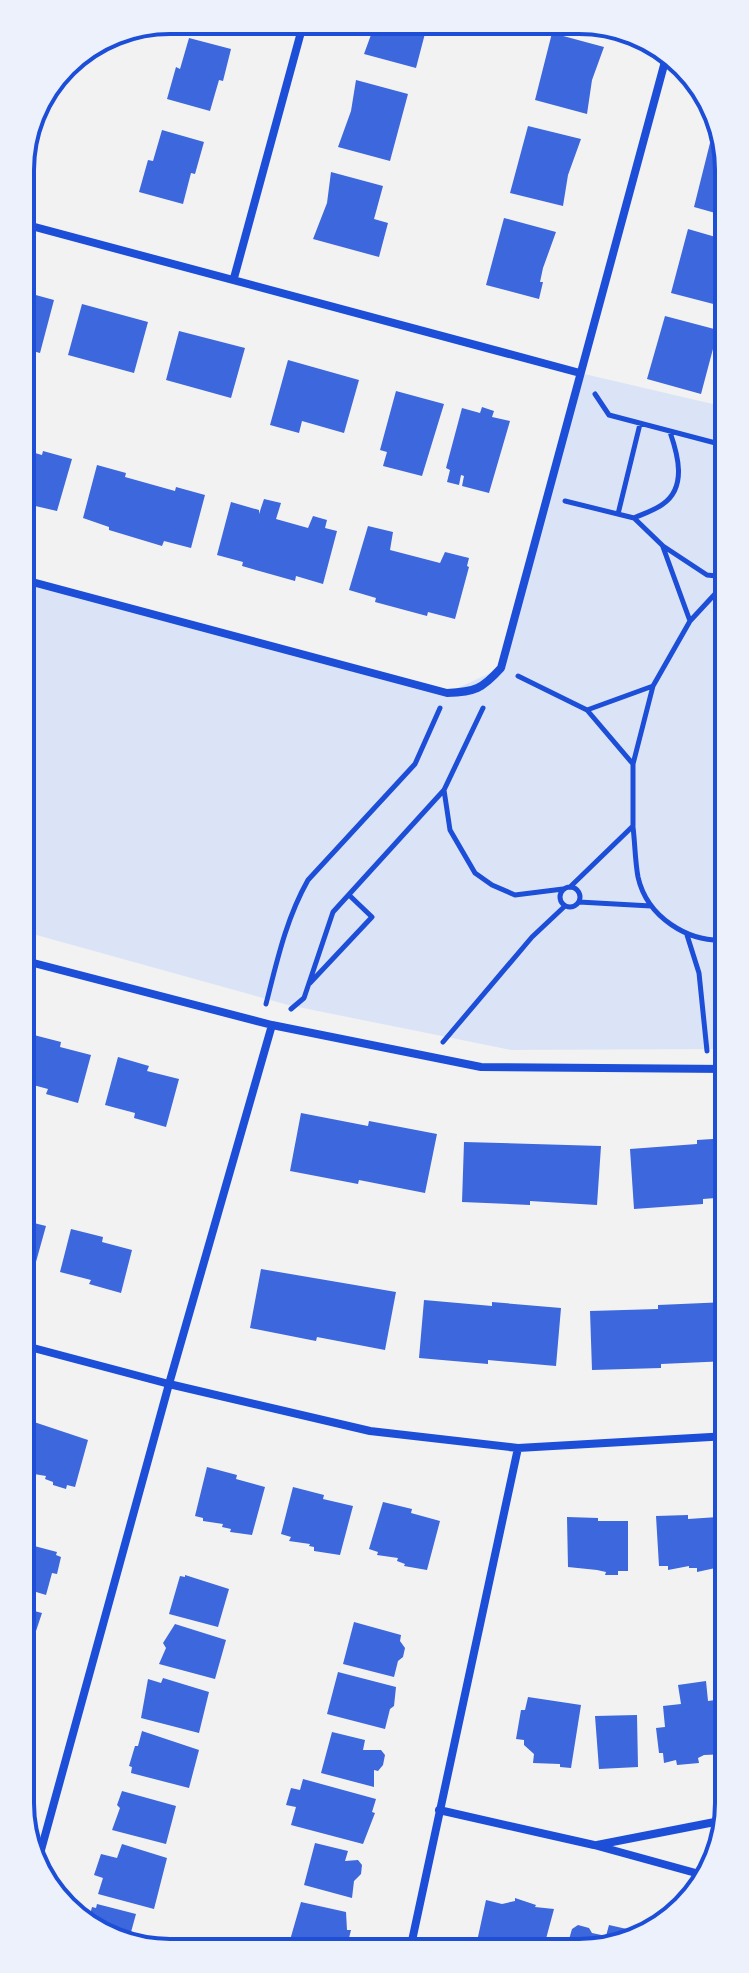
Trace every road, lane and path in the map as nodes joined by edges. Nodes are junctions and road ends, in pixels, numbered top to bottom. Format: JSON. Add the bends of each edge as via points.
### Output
{"nodes":[{"id":1,"x":300,"y":34,"type":"edge"},
{"id":2,"x":664,"y":64,"type":"edge"},
{"id":3,"x":34,"y":227,"type":"edge"},
{"id":4,"x":234,"y":278,"type":"junction"},
{"id":5,"x":580,"y":373,"type":"junction"},
{"id":6,"x":640,"y":424,"type":"junction"},
{"id":7,"x":670,"y":432,"type":"junction"},
{"id":8,"x":715,"y":443,"type":"edge"},
{"id":9,"x":547,"y":497,"type":"junction"},
{"id":10,"x":618,"y":514,"type":"junction"},
{"id":11,"x":634,"y":518,"type":"junction"},
{"id":12,"x":663,"y":546,"type":"junction"},
{"id":13,"x":715,"y":577,"type":"edge"},
{"id":14,"x":34,"y":582,"type":"edge"},
{"id":15,"x":715,"y":593,"type":"edge"},
{"id":16,"x":690,"y":621,"type":"junction"},
{"id":17,"x":501,"y":668,"type":"junction"},
{"id":18,"x":653,"y":686,"type":"junction"},
{"id":19,"x":447,"y":693,"type":"junction"},
{"id":20,"x":587,"y":710,"type":"junction"},
{"id":21,"x":633,"y":764,"type":"junction"},
{"id":22,"x":444,"y":790,"type":"junction"},
{"id":23,"x":633,"y":826,"type":"junction"},
{"id":24,"x":566,"y":888,"type":"junction"},
{"id":25,"x":349,"y":895,"type":"junction"},
{"id":26,"x":579,"y":902,"type":"junction"},
{"id":27,"x":565,"y":906,"type":"junction"},
{"id":28,"x":651,"y":906,"type":"junction"},
{"id":29,"x":687,"y":934,"type":"junction"},
{"id":30,"x":715,"y":941,"type":"edge"},
{"id":31,"x":34,"y":963,"type":"edge"},
{"id":32,"x":308,"y":985,"type":"junction"},
{"id":33,"x":261,"y":1022,"type":"junction"},
{"id":34,"x":272,"y":1025,"type":"junction"},
{"id":35,"x":431,"y":1057,"type":"junction"},
{"id":36,"x":710,"y":1069,"type":"junction"},
{"id":37,"x":715,"y":1069,"type":"edge"},
{"id":38,"x":34,"y":1348,"type":"edge"},
{"id":39,"x":169,"y":1384,"type":"junction"},
{"id":40,"x":715,"y":1437,"type":"edge"},
{"id":41,"x":518,"y":1448,"type":"junction"},
{"id":42,"x":439,"y":1810,"type":"junction"},
{"id":43,"x":713,"y":1822,"type":"edge"},
{"id":44,"x":594,"y":1845,"type":"junction"},
{"id":45,"x":42,"y":1848,"type":"edge"},
{"id":46,"x":695,"y":1873,"type":"edge"},
{"id":47,"x":412,"y":1939,"type":"edge"}],
"edges":[{"from":1,"to":4,"type":"street"},
{"from":2,"to":5,"type":"street"},
{"from":3,"to":4,"type":"street"},
{"from":4,"to":5,"type":"street"},
{"from":5,"to":6,"type":"path","via":[[609,415]]},
{"from":5,"to":9,"type":"street"},
{"from":6,"to":7,"type":"path"},
{"from":6,"to":10,"type":"path"},
{"from":7,"to":8,"type":"path"},
{"from":7,"to":11,"type":"path","via":[[680,469],[675,489],[665,504]]},
{"from":9,"to":10,"type":"path"},
{"from":9,"to":17,"type":"street"},
{"from":10,"to":11,"type":"path"},
{"from":11,"to":12,"type":"path"},
{"from":12,"to":13,"type":"path"},
{"from":12,"to":16,"type":"path"},
{"from":14,"to":19,"type":"street"},
{"from":15,"to":16,"type":"path"},
{"from":16,"to":18,"type":"path"},
{"from":17,"to":19,"type":"street","via":[[475,691]]},
{"from":17,"to":20,"type":"path"},
{"from":17,"to":22,"type":"path"},
{"from":18,"to":20,"type":"path"},
{"from":18,"to":21,"type":"path"},
{"from":19,"to":33,"type":"path","via":[[415,764],[308,880],[295,902]]},
{"from":20,"to":21,"type":"path"},
{"from":21,"to":23,"type":"path"},
{"from":22,"to":24,"type":"path","via":[[450,830],[475,873],[515,895]]},
{"from":22,"to":25,"type":"path"},
{"from":23,"to":24,"type":"path"},
{"from":23,"to":28,"type":"path","via":[[639,879]]},
{"from":24,"to":26,"type":"path","via":[[578,892]]},
{"from":24,"to":27,"type":"path","via":[[560,898]]},
{"from":25,"to":32,"type":"path","via":[[333,912]]},
{"from":25,"to":32,"type":"path","via":[[372,917]]},
{"from":26,"to":27,"type":"path"},
{"from":26,"to":28,"type":"path"},
{"from":27,"to":35,"type":"path","via":[[532,937]]},
{"from":28,"to":29,"type":"path"},
{"from":29,"to":30,"type":"path"},
{"from":29,"to":36,"type":"path","via":[[699,973]]},
{"from":31,"to":33,"type":"street"},
{"from":32,"to":34,"type":"path","via":[[304,998]]},
{"from":33,"to":34,"type":"street"},
{"from":34,"to":35,"type":"street"},
{"from":34,"to":39,"type":"street"},
{"from":35,"to":36,"type":"street","via":[[481,1067]]},
{"from":36,"to":37,"type":"street"},
{"from":38,"to":39,"type":"street"},
{"from":39,"to":41,"type":"street","via":[[370,1431]]},
{"from":39,"to":45,"type":"street"},
{"from":40,"to":41,"type":"street"},
{"from":41,"to":42,"type":"street"},
{"from":42,"to":44,"type":"street"},
{"from":42,"to":47,"type":"street"},
{"from":43,"to":44,"type":"street"},
{"from":44,"to":46,"type":"street"}]}
